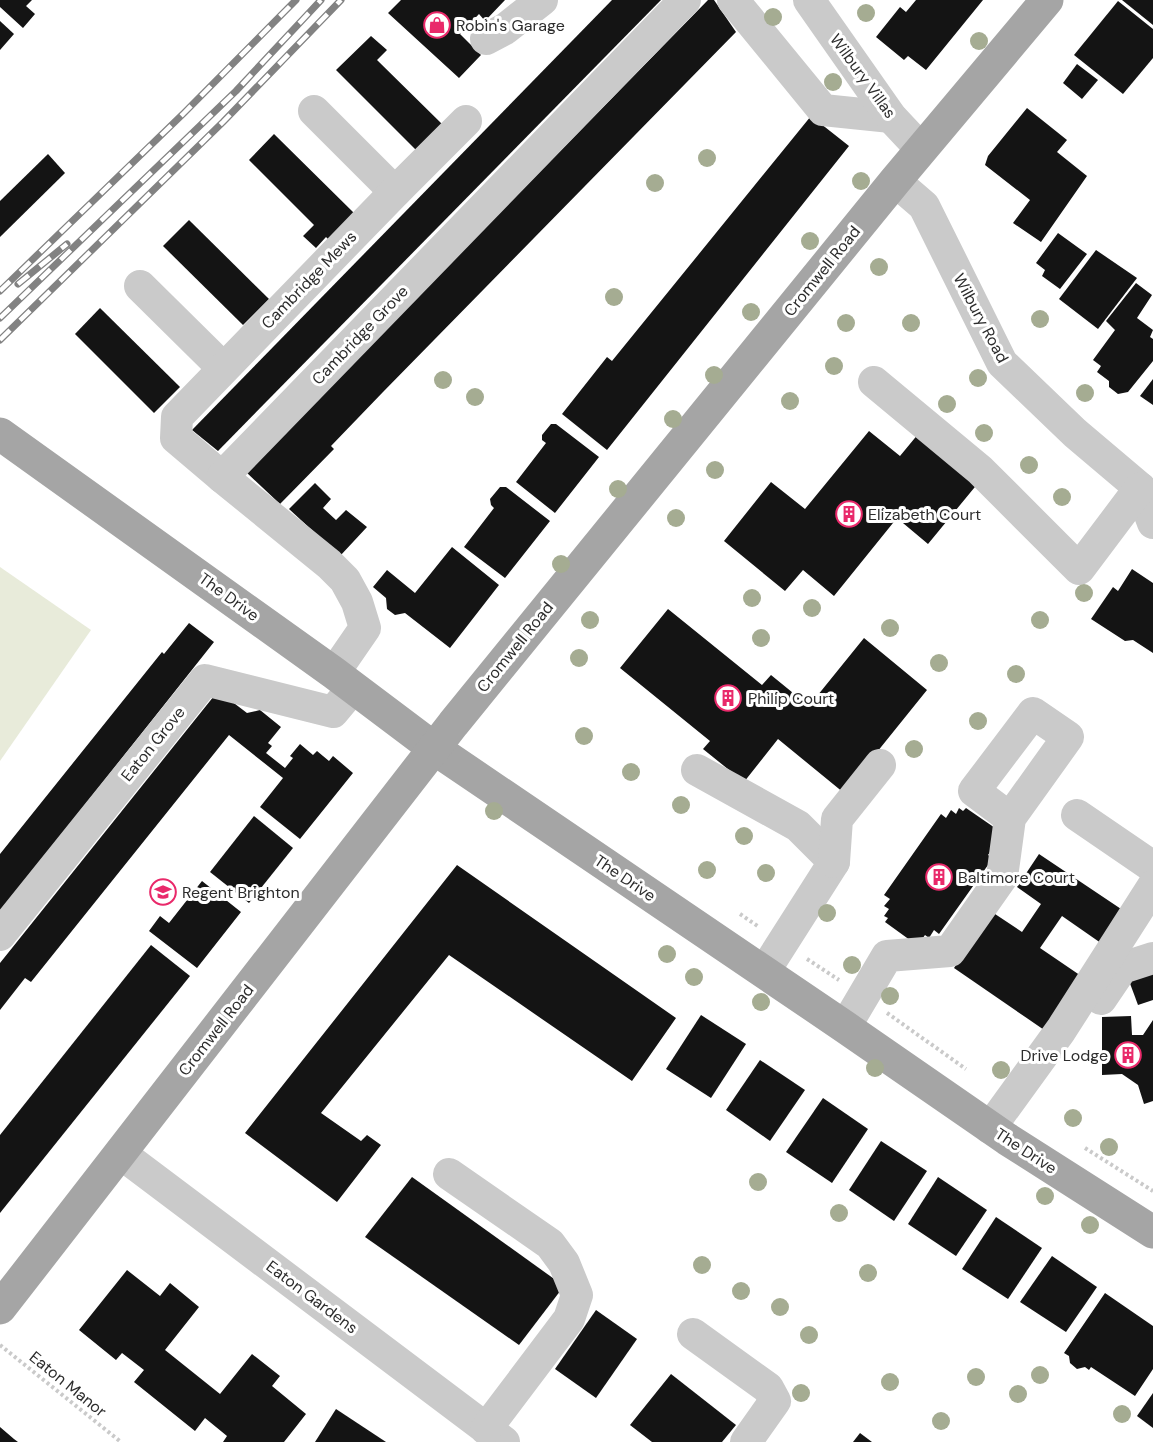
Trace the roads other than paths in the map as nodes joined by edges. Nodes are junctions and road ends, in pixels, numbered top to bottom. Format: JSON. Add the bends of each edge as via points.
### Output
{"nodes":[{"id":1,"x":543,"y":0,"type":"edge"},
{"id":2,"x":685,"y":0,"type":"edge"},
{"id":3,"x":733,"y":0,"type":"edge"},
{"id":4,"x":809,"y":0,"type":"edge"},
{"id":5,"x":1047,"y":0,"type":"edge"},
{"id":6,"x":486,"y":39,"type":"dead end"},
{"id":7,"x":314,"y":111,"type":"dead end"},
{"id":8,"x":891,"y":117,"type":"junction"},
{"id":9,"x":466,"y":122,"type":"dead end"},
{"id":10,"x":921,"y":149,"type":"junction"},
{"id":11,"x":895,"y":181,"type":"junction"},
{"id":12,"x":395,"y":192,"type":"junction"},
{"id":13,"x":140,"y":286,"type":"dead end"},
{"id":14,"x":224,"y":368,"type":"junction"},
{"id":15,"x":874,"y":382,"type":"dead end"},
{"id":16,"x":0,"y":434,"type":"edge"},
{"id":17,"x":222,"y":477,"type":"junction"},
{"id":18,"x":1147,"y":488,"type":"edge"},
{"id":19,"x":1153,"y":523,"type":"edge"},
{"id":20,"x":344,"y":680,"type":"junction"},
{"id":21,"x":435,"y":749,"type":"junction"},
{"id":22,"x":880,"y":765,"type":"dead end"},
{"id":23,"x":697,"y":770,"type":"dead end"},
{"id":24,"x":1077,"y":815,"type":"dead end"},
{"id":25,"x":1010,"y":818,"type":"dead end"},
{"id":26,"x":834,"y":862,"type":"junction"},
{"id":27,"x":1153,"y":867,"type":"edge"},
{"id":28,"x":1153,"y":885,"type":"edge"},
{"id":29,"x":0,"y":935,"type":"edge"},
{"id":30,"x":1153,"y":958,"type":"edge"},
{"id":31,"x":764,"y":972,"type":"junction"},
{"id":32,"x":845,"y":1027,"type":"junction"},
{"id":33,"x":998,"y":1134,"type":"junction"},
{"id":34,"x":120,"y":1153,"type":"junction"},
{"id":35,"x":449,"y":1174,"type":"dead end"},
{"id":36,"x":1153,"y":1232,"type":"edge"},
{"id":37,"x":4,"y":1295,"type":"edge"},
{"id":38,"x":693,"y":1334,"type":"dead end"},
{"id":39,"x":495,"y":1435,"type":"edge"},
{"id":40,"x":746,"y":1442,"type":"edge"}],
"edges":[{"from":1,"to":6,"type":"street"},
{"from":2,"to":17,"type":"street","name":"Cambridge Grove"},
{"from":3,"to":8,"type":"street","via":[[823,110]]},
{"from":4,"to":8,"type":"street","name":"Wilbury Villas"},
{"from":5,"to":10,"type":"main road","name":"Cromwell Road"},
{"from":7,"to":12,"type":"street"},
{"from":8,"to":10,"type":"street","name":"Wilbury Villas"},
{"from":9,"to":12,"type":"street","name":"Cambridge Mews"},
{"from":10,"to":11,"type":"main road","name":"Cromwell Road"},
{"from":11,"to":18,"type":"street","name":"Wilbury Road","via":[[924,206],[1002,363],[1075,433]]},
{"from":11,"to":21,"type":"main road","name":"Cromwell Road"},
{"from":12,"to":14,"type":"street","name":"Cambridge Mews"},
{"from":13,"to":14,"type":"street"},
{"from":14,"to":17,"type":"street","name":"Cambridge Mews","via":[[177,417],[176,438]]},
{"from":15,"to":18,"type":"street","via":[[980,470],[1079,569]]},
{"from":16,"to":20,"type":"main road","name":"The Drive"},
{"from":17,"to":20,"type":"street","via":[[345,580],[365,628]]},
{"from":18,"to":19,"type":"street","name":"Wilbury Road"},
{"from":20,"to":21,"type":"main road","name":"The Drive"},
{"from":20,"to":29,"type":"street","name":"Eaton Grove","via":[[333,712],[205,680]]},
{"from":21,"to":31,"type":"main road","name":"The Drive"},
{"from":21,"to":34,"type":"main road","name":"Cromwell Road"},
{"from":22,"to":26,"type":"street","via":[[837,819]]},
{"from":23,"to":26,"type":"street","via":[[798,826]]},
{"from":24,"to":27,"type":"street"},
{"from":25,"to":32,"type":"street","via":[[1002,877],[950,951],[887,956]]},
{"from":26,"to":31,"type":"street"},
{"from":28,"to":33,"type":"street","via":[[1011,1101]]},
{"from":30,"to":33,"type":"street","via":[[1122,968]]},
{"from":31,"to":32,"type":"main road","name":"The Drive"},
{"from":32,"to":33,"type":"main road","name":"The Drive"},
{"from":33,"to":36,"type":"main road","name":"The Drive"},
{"from":34,"to":37,"type":"main road","name":"Cromwell Road"},
{"from":34,"to":39,"type":"street","name":"Eaton Gardens"},
{"from":35,"to":39,"type":"street","via":[[550,1244],[564,1263],[577,1295],[569,1319]]},
{"from":38,"to":40,"type":"street","via":[[773,1394],[775,1401]]}]}
